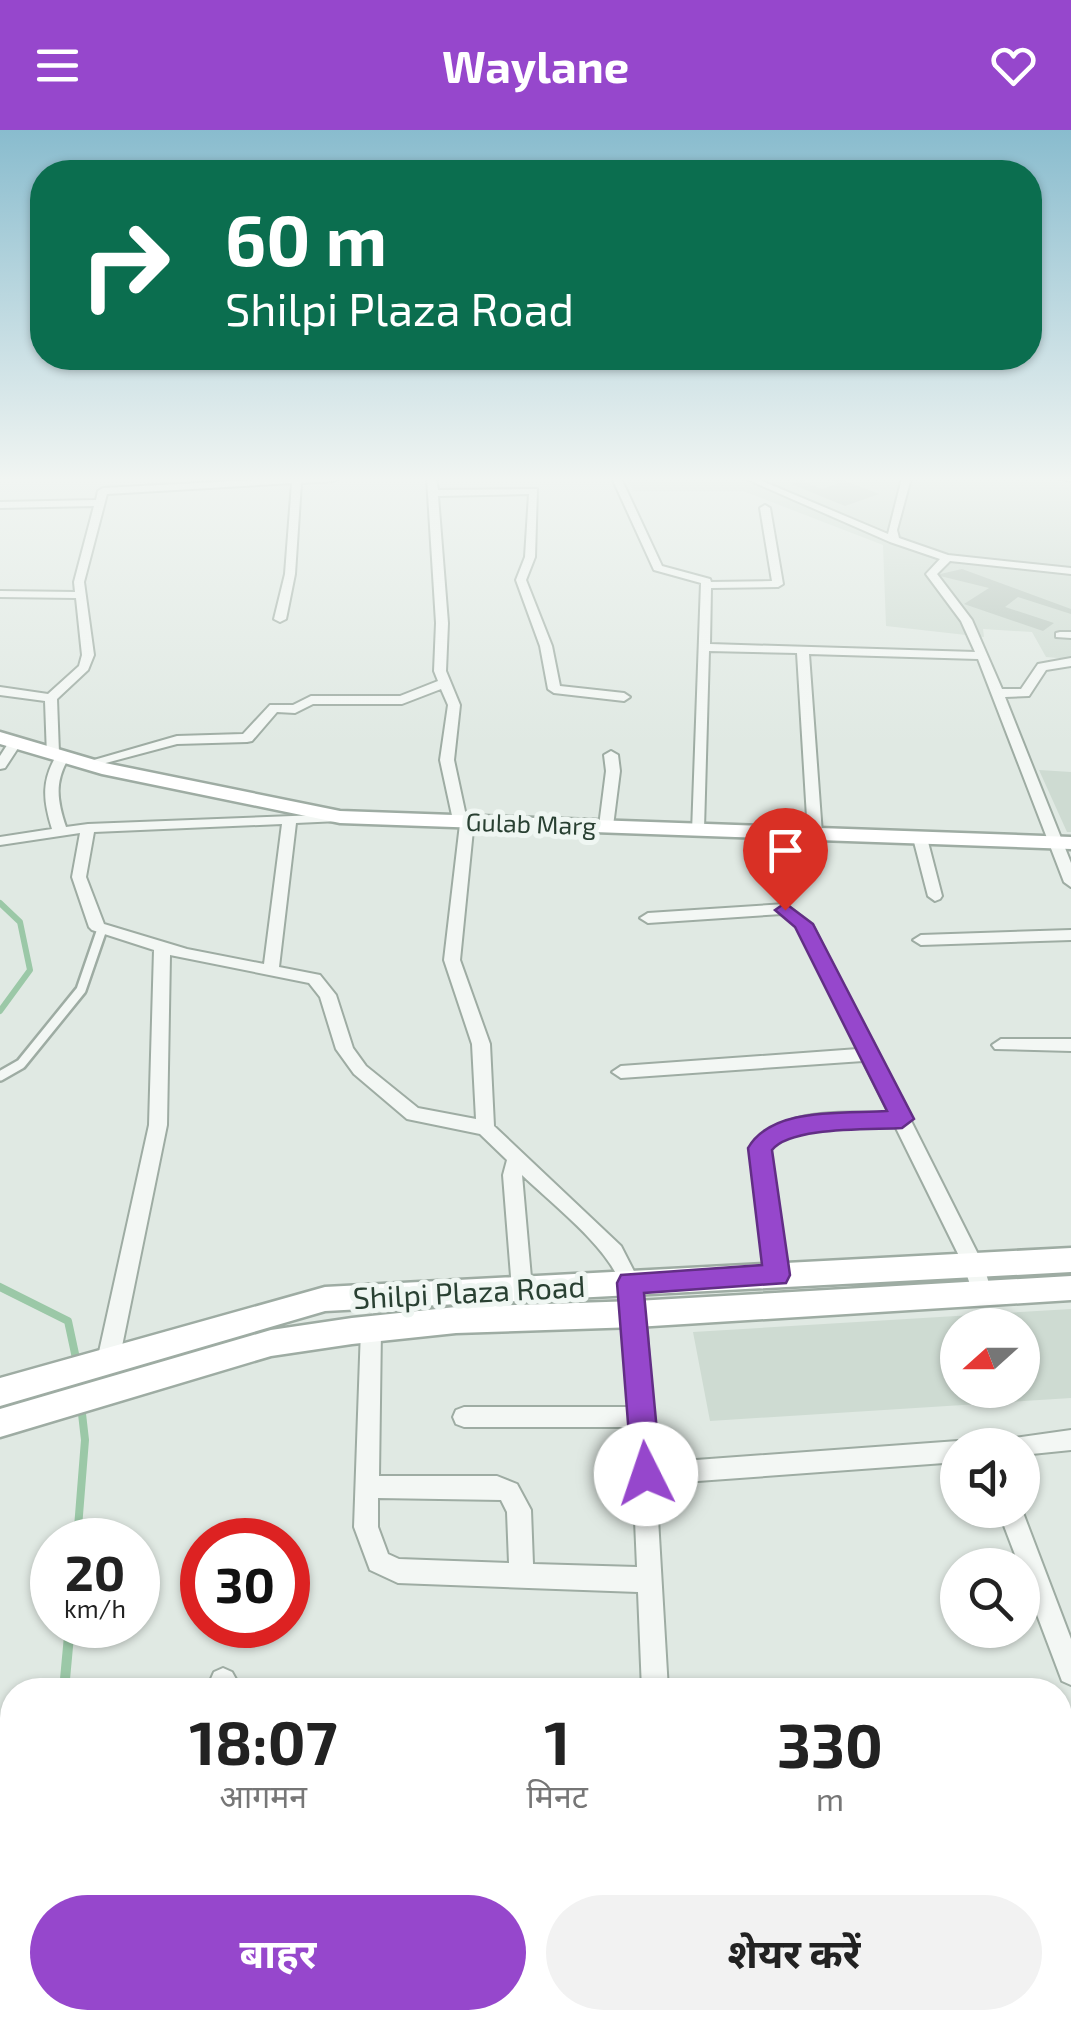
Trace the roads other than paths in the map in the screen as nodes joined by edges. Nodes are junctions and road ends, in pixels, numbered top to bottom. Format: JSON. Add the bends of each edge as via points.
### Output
{"nodes":[{"id":1,"x":86,"y":567,"type":"edge"},
{"id":2,"x":291,"y":567,"type":"edge"},
{"id":3,"x":436,"y":567,"type":"edge"},
{"id":4,"x":526,"y":567,"type":"edge"},
{"id":5,"x":657,"y":567,"type":"edge"},
{"id":6,"x":775,"y":567,"type":"edge"},
{"id":7,"x":938,"y":567,"type":"edge"},
{"id":8,"x":1029,"y":567,"type":"edge"},
{"id":9,"x":1071,"y":571,"type":"edge"},
{"id":10,"x":706,"y":585,"type":"junction"},
{"id":11,"x":0,"y":594,"type":"edge"},
{"id":12,"x":80,"y":595,"type":"junction"},
{"id":13,"x":280,"y":619,"type":"dead end"},
{"id":14,"x":706,"y":647,"type":"junction"},
{"id":15,"x":803,"y":651,"type":"junction"},
{"id":16,"x":983,"y":656,"type":"junction"},
{"id":17,"x":1071,"y":662,"type":"edge"},
{"id":18,"x":442,"y":684,"type":"junction"},
{"id":19,"x":0,"y":691,"type":"edge"},
{"id":20,"x":999,"y":693,"type":"junction"},
{"id":21,"x":624,"y":697,"type":"dead end"},
{"id":22,"x":51,"y":698,"type":"junction"},
{"id":23,"x":8,"y":740,"type":"edge"},
{"id":24,"x":58,"y":754,"type":"junction"},
{"id":25,"x":611,"y":755,"type":"dead end"},
{"id":26,"x":88,"y":764,"type":"junction"},
{"id":27,"x":0,"y":765,"type":"edge"},
{"id":28,"x":340,"y":818,"type":"junction"},
{"id":29,"x":290,"y":819,"type":"junction"},
{"id":30,"x":464,"y":820,"type":"junction"},
{"id":31,"x":606,"y":826,"type":"junction"},
{"id":32,"x":88,"y":828,"type":"junction"},
{"id":33,"x":696,"y":829,"type":"junction"},
{"id":34,"x":60,"y":832,"type":"junction"},
{"id":35,"x":815,"y":834,"type":"junction"},
{"id":36,"x":920,"y":838,"type":"junction"},
{"id":37,"x":0,"y":841,"type":"edge"},
{"id":38,"x":1062,"y":843,"type":"edge"},
{"id":39,"x":1071,"y":882,"type":"edge"},
{"id":40,"x":935,"y":896,"type":"dead end"},
{"id":41,"x":648,"y":918,"type":"dead end"},
{"id":42,"x":102,"y":929,"type":"junction"},
{"id":43,"x":1071,"y":935,"type":"edge"},
{"id":44,"x":920,"y":940,"type":"dead end"},
{"id":45,"x":162,"y":948,"type":"junction"},
{"id":46,"x":271,"y":971,"type":"junction"},
{"id":47,"x":1000,"y":1045,"type":"dead end"},
{"id":48,"x":1071,"y":1045,"type":"edge"},
{"id":49,"x":871,"y":1054,"type":"junction"},
{"id":50,"x":621,"y":1072,"type":"dead end"},
{"id":51,"x":0,"y":1076,"type":"edge"},
{"id":52,"x":902,"y":1119,"type":"junction"},
{"id":53,"x":485,"y":1128,"type":"junction"},
{"id":54,"x":516,"y":1160,"type":"junction"},
{"id":55,"x":1071,"y":1260,"type":"edge"},
{"id":56,"x":973,"y":1264,"type":"junction"},
{"id":57,"x":776,"y":1275,"type":"junction"},
{"id":58,"x":630,"y":1283,"type":"junction"},
{"id":59,"x":1071,"y":1288,"type":"edge"},
{"id":60,"x":522,"y":1289,"type":"junction"},
{"id":61,"x":982,"y":1293,"type":"junction"},
{"id":62,"x":636,"y":1314,"type":"junction"},
{"id":63,"x":371,"y":1329,"type":"junction"},
{"id":64,"x":111,"y":1376,"type":"junction"},
{"id":65,"x":0,"y":1392,"type":"edge"},
{"id":66,"x":464,"y":1417,"type":"dead end"},
{"id":67,"x":643,"y":1417,"type":"junction"},
{"id":68,"x":0,"y":1423,"type":"edge"},
{"id":69,"x":1071,"y":1440,"type":"edge"},
{"id":70,"x":1040,"y":1443,"type":"edge"},
{"id":71,"x":940,"y":1452,"type":"edge"},
{"id":72,"x":646,"y":1474,"type":"junction"},
{"id":73,"x":366,"y":1486,"type":"junction"},
{"id":74,"x":1017,"y":1528,"type":"edge"},
{"id":75,"x":521,"y":1576,"type":"junction"},
{"id":76,"x":651,"y":1580,"type":"junction"},
{"id":77,"x":1071,"y":1672,"type":"edge"},
{"id":78,"x":655,"y":1678,"type":"edge"}],
"edges":[{"from":1,"to":12,"type":"street"},
{"from":2,"to":13,"type":"street"},
{"from":3,"to":18,"type":"street"},
{"from":4,"to":21,"type":"street","via":[[521,580],[546,646],[551,684],[560,692]]},
{"from":5,"to":10,"type":"street","via":[[702,577]]},
{"from":6,"to":10,"type":"street","via":[[778,584]]},
{"from":7,"to":16,"type":"street","via":[[931,574]]},
{"from":8,"to":9,"type":"street"},
{"from":10,"to":14,"type":"street"},
{"from":11,"to":12,"type":"street"},
{"from":12,"to":22,"type":"street","via":[[88,655]]},
{"from":14,"to":15,"type":"street"},
{"from":14,"to":33,"type":"street"},
{"from":15,"to":16,"type":"street"},
{"from":15,"to":35,"type":"street"},
{"from":16,"to":20,"type":"street"},
{"from":17,"to":20,"type":"street","via":[[1042,667],[1025,692]]},
{"from":18,"to":26,"type":"street","via":[[402,700],[311,700],[295,709],[274,708],[247,738],[177,740]]},
{"from":18,"to":30,"type":"street","via":[[454,705],[447,760]]},
{"from":19,"to":22,"type":"street"},
{"from":20,"to":38,"type":"street"},
{"from":22,"to":24,"type":"street"},
{"from":23,"to":24,"type":"street","name":"Gulab Marg"},
{"from":23,"to":27,"type":"street"},
{"from":24,"to":26,"type":"street","name":"Gulab Marg"},
{"from":24,"to":34,"type":"street","via":[[49,796]]},
{"from":25,"to":31,"type":"street"},
{"from":26,"to":28,"type":"street","name":"Gulab Marg"},
{"from":28,"to":29,"type":"street"},
{"from":28,"to":30,"type":"street","name":"Gulab Marg"},
{"from":29,"to":32,"type":"street"},
{"from":29,"to":46,"type":"street"},
{"from":30,"to":31,"type":"street","name":"Gulab Marg"},
{"from":30,"to":53,"type":"street","via":[[452,960],[481,1044]]},
{"from":31,"to":33,"type":"street","name":"Gulab Marg"},
{"from":32,"to":34,"type":"street"},
{"from":32,"to":42,"type":"street","via":[[79,877]]},
{"from":33,"to":35,"type":"street","name":"Gulab Marg"},
{"from":34,"to":37,"type":"street"},
{"from":35,"to":36,"type":"street","name":"Gulab Marg"},
{"from":36,"to":38,"type":"street","name":"Gulab Marg"},
{"from":36,"to":40,"type":"street"},
{"from":38,"to":39,"type":"street"},
{"from":41,"to":49,"type":"street","via":[[794,913]]},
{"from":42,"to":45,"type":"street"},
{"from":42,"to":51,"type":"lane","via":[[81,990],[21,1064]]},
{"from":43,"to":44,"type":"street"},
{"from":45,"to":46,"type":"street"},
{"from":45,"to":64,"type":"street","via":[[158,1125]]},
{"from":46,"to":53,"type":"street","via":[[322,986],[346,1049],[397,1104],[413,1114]]},
{"from":47,"to":48,"type":"street"},
{"from":49,"to":50,"type":"street"},
{"from":49,"to":52,"type":"street"},
{"from":52,"to":56,"type":"street"},
{"from":52,"to":57,"type":"street","via":[[805,1125],[770,1136],[760,1148]]},
{"from":53,"to":54,"type":"street"},
{"from":54,"to":58,"type":"street","via":[[614,1252]]},
{"from":54,"to":60,"type":"street"},
{"from":55,"to":56,"type":"street","name":"Shilpi Plaza Road"},
{"from":56,"to":57,"type":"street","name":"Shilpi Plaza Road"},
{"from":56,"to":61,"type":"street"},
{"from":57,"to":58,"type":"street","name":"Shilpi Plaza Road"},
{"from":58,"to":60,"type":"street","name":"Shilpi Plaza Road"},
{"from":58,"to":62,"type":"street"},
{"from":59,"to":61,"type":"street","name":"Shilpi Plaza Road"},
{"from":60,"to":64,"type":"street","name":"Shilpi Plaza Road","via":[[324,1299]]},
{"from":61,"to":62,"type":"street","name":"Shilpi Plaza Road"},
{"from":62,"to":63,"type":"street","name":"Shilpi Plaza Road"},
{"from":62,"to":67,"type":"street"},
{"from":63,"to":64,"type":"street","name":"Shilpi Plaza Road"},
{"from":63,"to":73,"type":"street"},
{"from":64,"to":65,"type":"street","name":"Shilpi Plaza Road"},
{"from":64,"to":68,"type":"street","via":[[56,1406]]},
{"from":66,"to":67,"type":"street"},
{"from":67,"to":72,"type":"street"},
{"from":69,"to":70,"type":"street"},
{"from":71,"to":72,"type":"street"},
{"from":72,"to":76,"type":"street"},
{"from":73,"to":75,"type":"street","via":[[366,1527],[379,1562],[398,1571]]},
{"from":73,"to":75,"type":"street","via":[[509,1492],[519,1510]]},
{"from":74,"to":77,"type":"street"},
{"from":75,"to":76,"type":"street"},
{"from":76,"to":78,"type":"street"}]}
